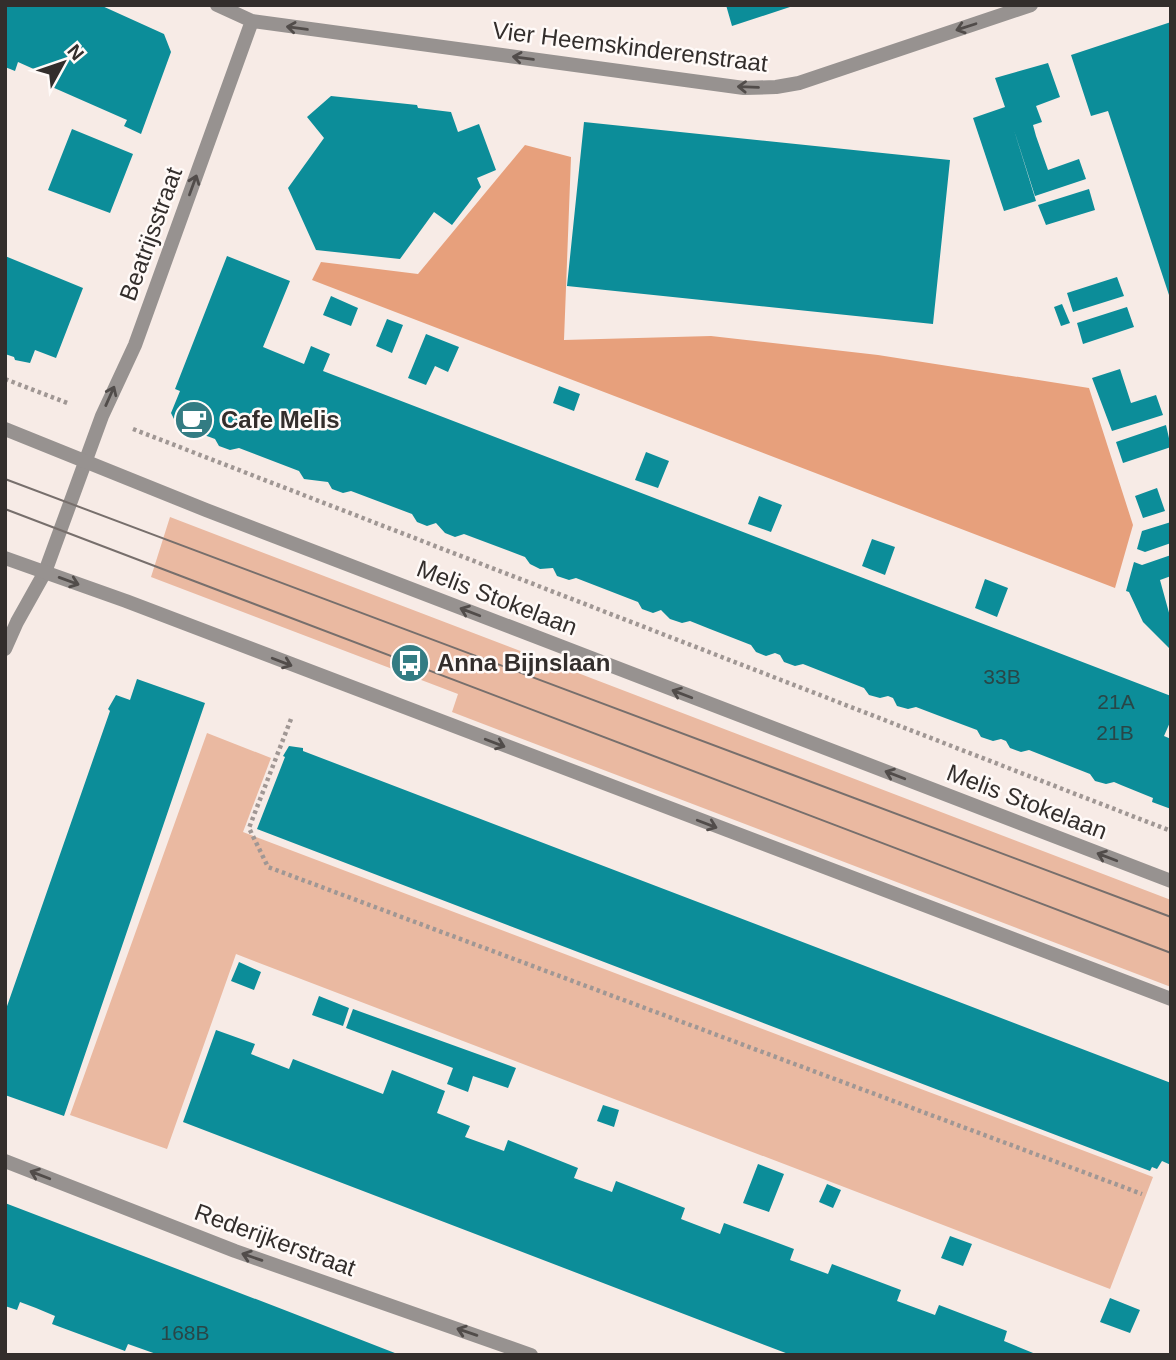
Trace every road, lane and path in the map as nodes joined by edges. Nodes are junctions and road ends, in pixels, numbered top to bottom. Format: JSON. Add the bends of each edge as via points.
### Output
{"nodes":[{"id":1,"x":217,"y":5,"type":"edge"},
{"id":2,"x":1031,"y":5,"type":"edge"},
{"id":3,"x":252,"y":22,"type":"junction"},
{"id":4,"x":5,"y":379,"type":"edge"},
{"id":5,"x":102,"y":416,"type":"junction"},
{"id":6,"x":5,"y":429,"type":"edge"},
{"id":7,"x":85,"y":460,"type":"junction"},
{"id":8,"x":5,"y":558,"type":"edge"},
{"id":9,"x":46,"y":572,"type":"junction"},
{"id":10,"x":5,"y":649,"type":"edge"},
{"id":11,"x":291,"y":719,"type":"dead end"},
{"id":12,"x":1171,"y":831,"type":"edge"},
{"id":13,"x":1171,"y":881,"type":"edge"},
{"id":14,"x":1171,"y":999,"type":"edge"},
{"id":15,"x":5,"y":1161,"type":"edge"},
{"id":16,"x":1142,"y":1194,"type":"dead end"},
{"id":17,"x":531,"y":1355,"type":"edge"}],
"edges":[{"from":1,"to":3,"type":"street","name":"Vier Heemskinderenstraat"},
{"from":2,"to":3,"type":"street","name":"Vier Heemskinderenstraat","one_way":true,"via":[[799,83],[744,88]]},
{"from":5,"to":3,"type":"street","name":"Beatrijsstraat","one_way":true,"via":[[135,345]]},
{"from":4,"to":5,"type":"path"},
{"from":5,"to":7,"type":"street","name":"Beatrijsstraat"},
{"from":5,"to":12,"type":"path"},
{"from":6,"to":7,"type":"street","name":"Melis Stokelaan"},
{"from":7,"to":9,"type":"street"},
{"from":13,"to":7,"type":"street","name":"Melis Stokelaan","one_way":true},
{"from":8,"to":9,"type":"street"},
{"from":9,"to":10,"type":"street"},
{"from":9,"to":14,"type":"street","one_way":true},
{"from":11,"to":16,"type":"path","via":[[248,828],[268,867]]},
{"from":17,"to":15,"type":"street","name":"Rederijkerstraat","one_way":true,"via":[[235,1251]]}]}
